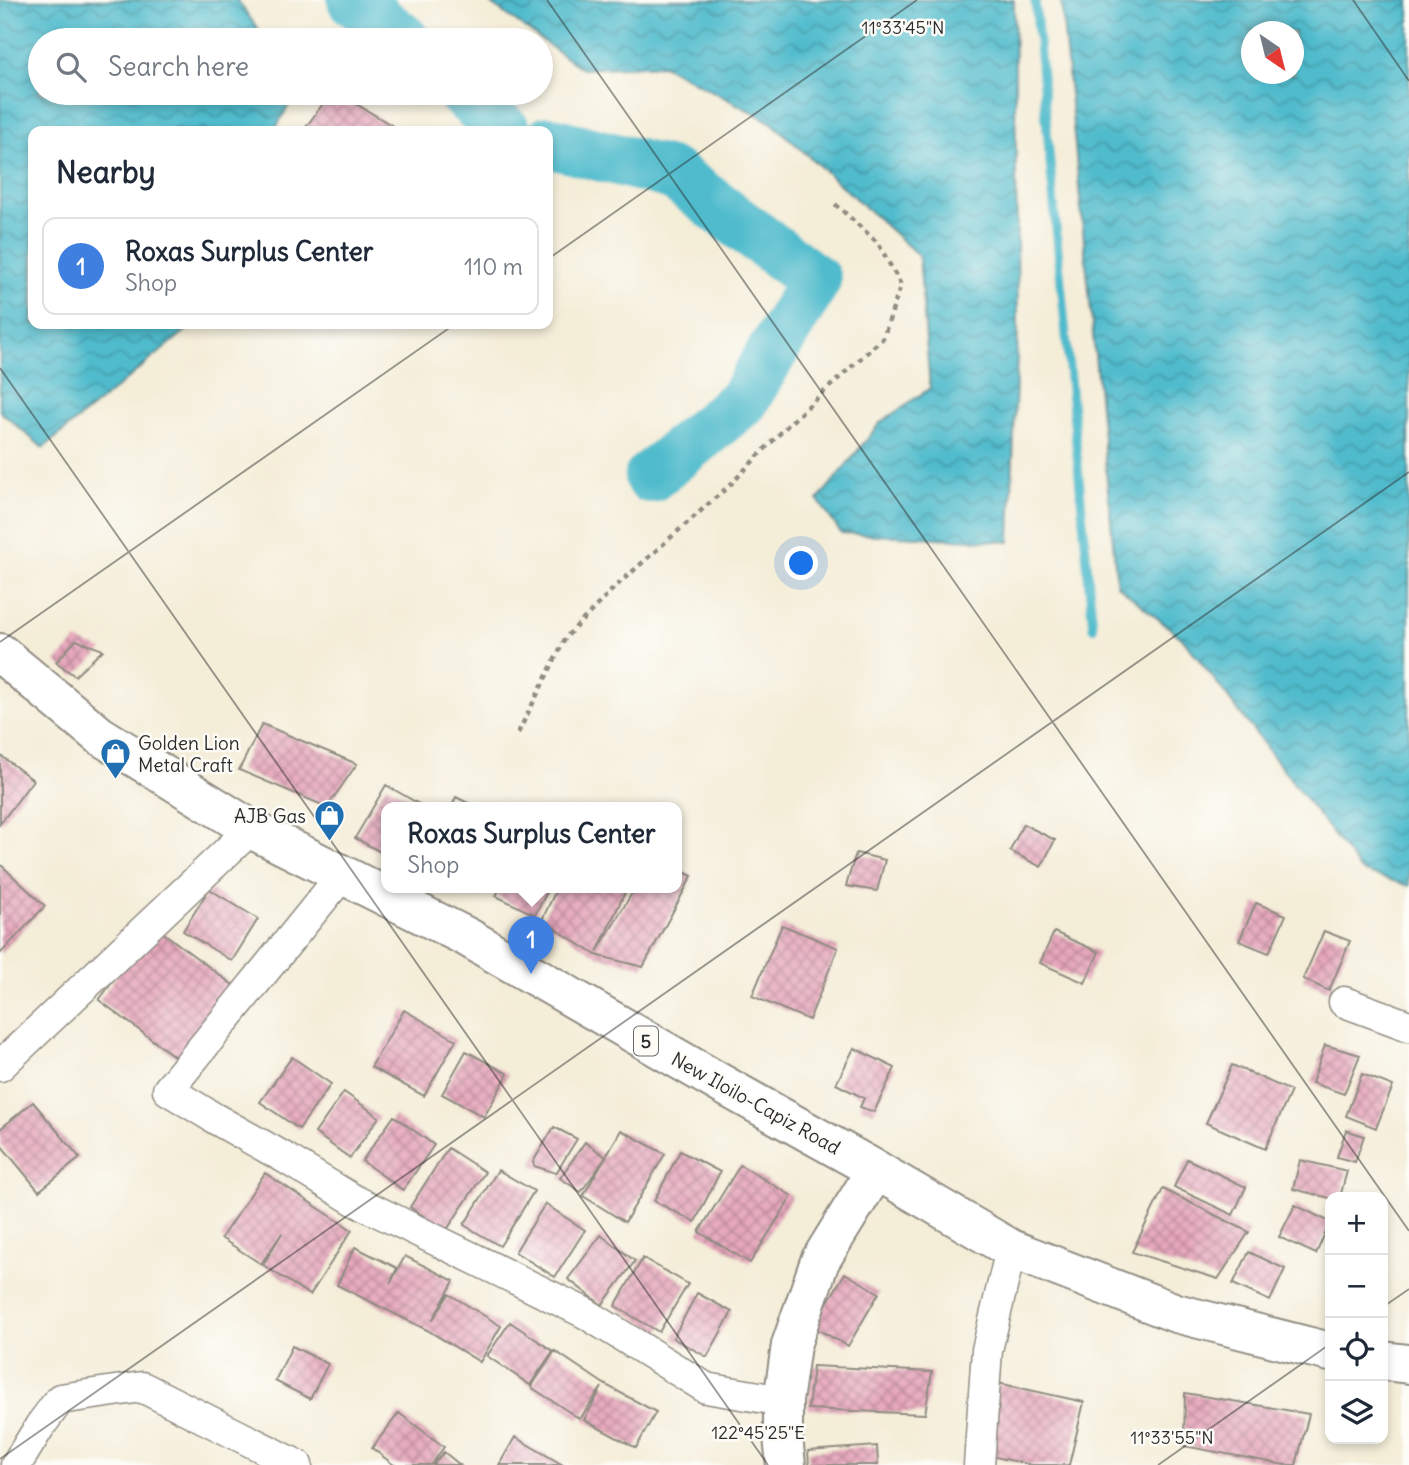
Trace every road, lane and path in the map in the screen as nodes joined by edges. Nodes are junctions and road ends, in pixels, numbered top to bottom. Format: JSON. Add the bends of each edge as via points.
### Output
{"nodes":[{"id":1,"x":834,"y":202,"type":"dead end"},
{"id":2,"x":0,"y":653,"type":"edge"},
{"id":3,"x":518,"y":733,"type":"dead end"},
{"id":4,"x":251,"y":829,"type":"junction"},
{"id":5,"x":343,"y":874,"type":"junction"},
{"id":6,"x":1344,"y":1002,"type":"dead end"},
{"id":7,"x":1409,"y":1026,"type":"edge"},
{"id":8,"x":0,"y":1066,"type":"edge"},
{"id":9,"x":876,"y":1170,"type":"junction"},
{"id":10,"x":1011,"y":1249,"type":"junction"},
{"id":11,"x":1325,"y":1351,"type":"edge"},
{"id":12,"x":1388,"y":1362,"type":"edge"},
{"id":13,"x":1409,"y":1364,"type":"edge"},
{"id":14,"x":783,"y":1401,"type":"junction"},
{"id":15,"x":16,"y":1465,"type":"edge"},
{"id":16,"x":297,"y":1465,"type":"edge"},
{"id":17,"x":786,"y":1465,"type":"edge"},
{"id":18,"x":979,"y":1465,"type":"edge"}],
"edges":[{"from":1,"to":3,"type":"path","via":[[878,243],[901,285],[883,338],[566,638]]},
{"from":2,"to":4,"type":"main road","name":"New Iloilo-Capiz Road","number":"5","via":[[99,735]]},
{"from":4,"to":5,"type":"main road","name":"New Iloilo-Capiz Road","number":"5"},
{"from":4,"to":8,"type":"street"},
{"from":5,"to":9,"type":"main road","name":"New Iloilo-Capiz Road","number":"5","via":[[467,937]]},
{"from":5,"to":14,"type":"street","via":[[168,1090],[354,1200],[585,1313],[706,1388]]},
{"from":6,"to":7,"type":"street"},
{"from":9,"to":10,"type":"main road","name":"New Iloilo-Capiz Road","number":"5"},
{"from":9,"to":14,"type":"main road","via":[[820,1261],[791,1345]]},
{"from":10,"to":11,"type":"main road","name":"New Iloilo-Capiz Road","number":"5","via":[[1175,1313]]},
{"from":10,"to":18,"type":"street","via":[[987,1350]]},
{"from":12,"to":13,"type":"main road"},
{"from":14,"to":17,"type":"main road"},
{"from":15,"to":16,"type":"street","via":[[60,1399],[142,1387]]}]}
